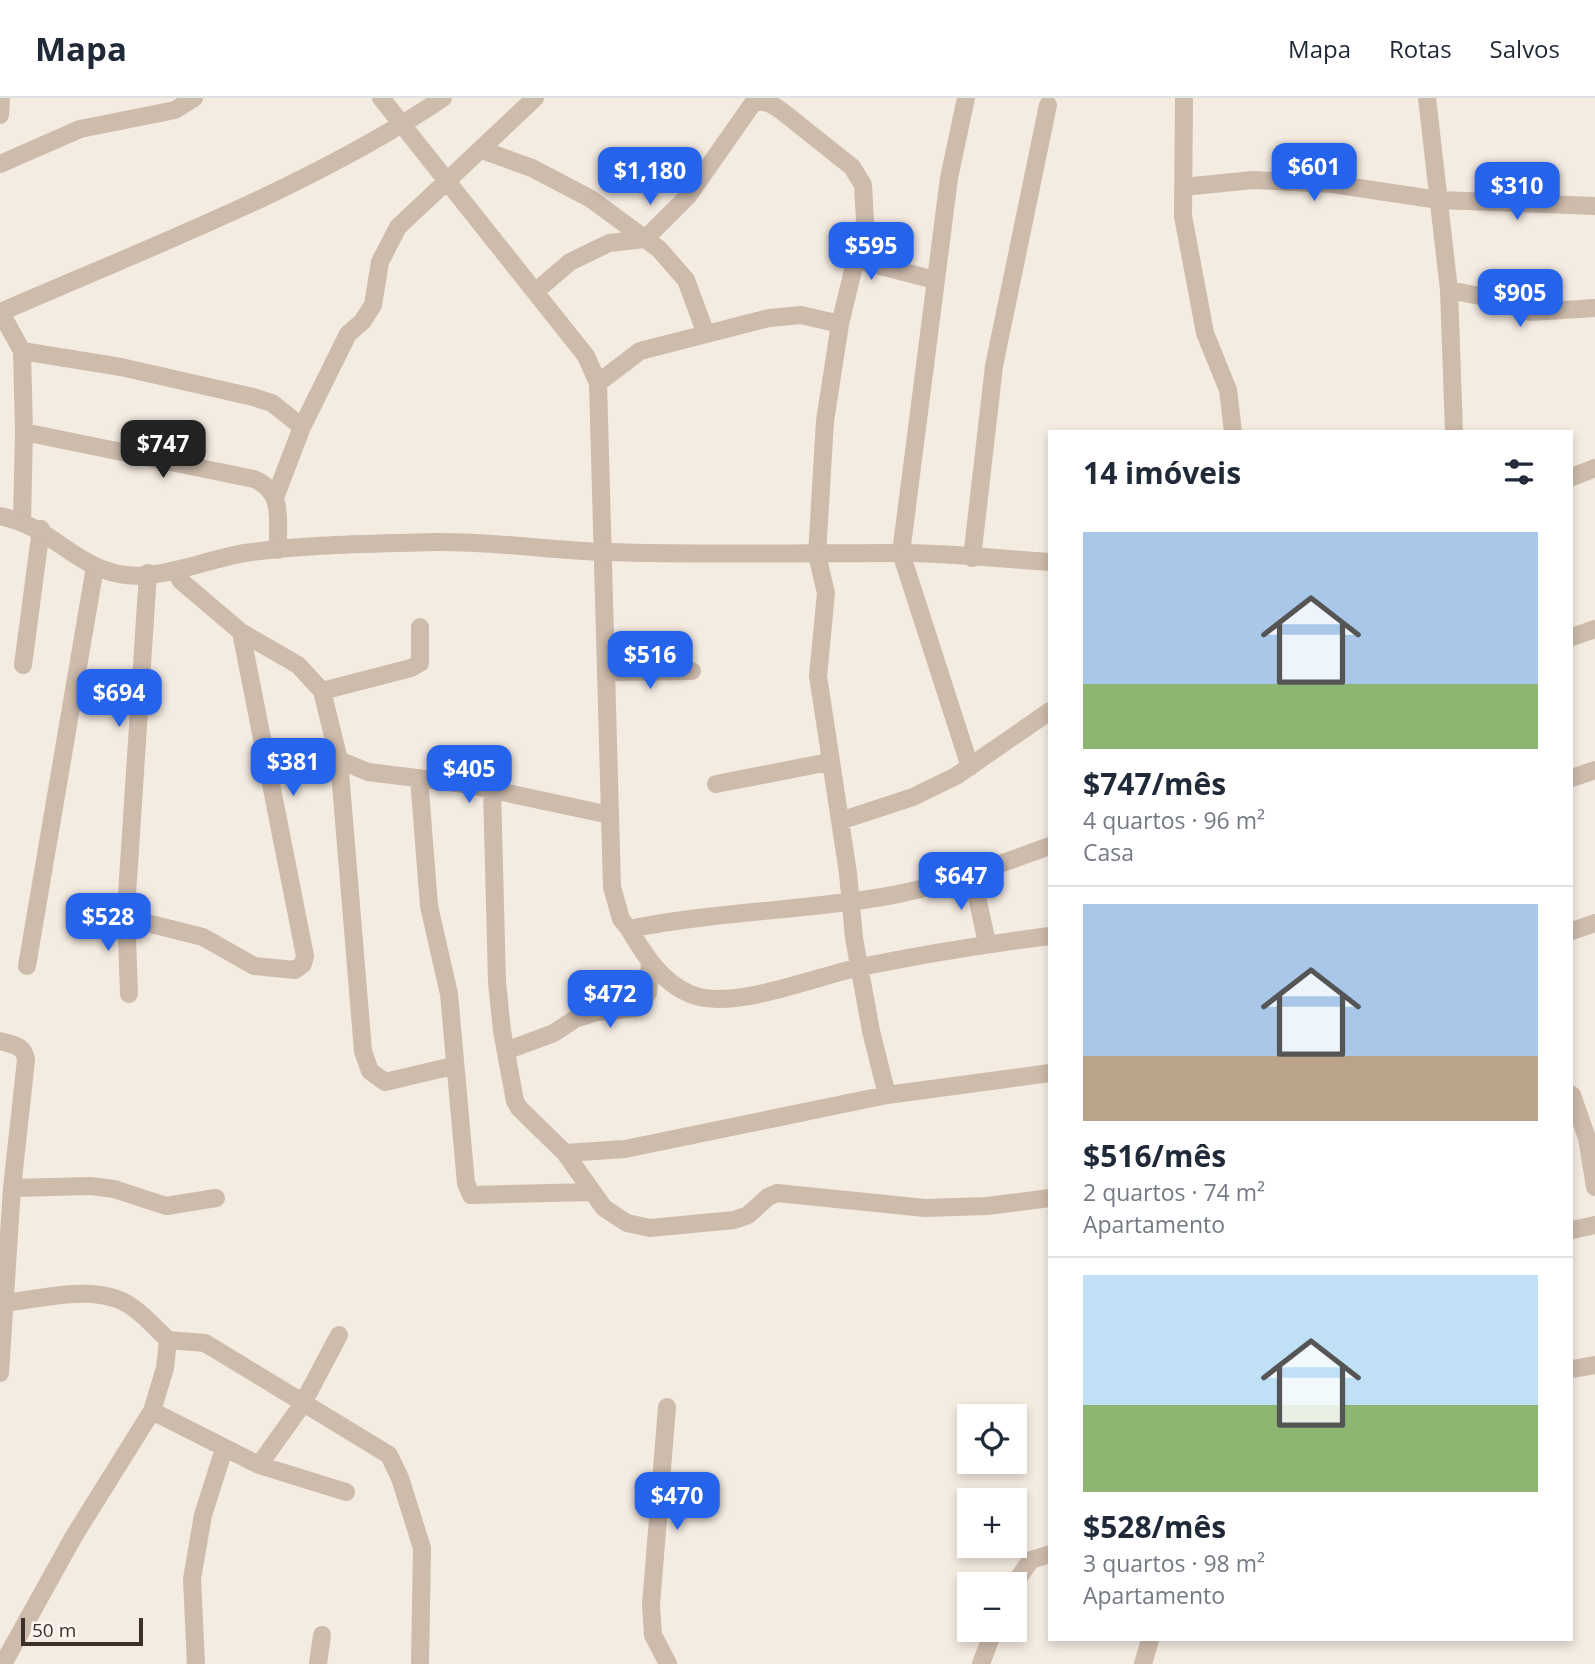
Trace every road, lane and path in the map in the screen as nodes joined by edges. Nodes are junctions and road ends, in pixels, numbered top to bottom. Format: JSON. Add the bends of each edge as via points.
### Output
{"nodes":[{"id":1,"x":1,"y":98,"type":"edge"},
{"id":2,"x":13,"y":98,"type":"edge"},
{"id":3,"x":194,"y":98,"type":"edge"},
{"id":4,"x":381,"y":98,"type":"edge"},
{"id":5,"x":443,"y":98,"type":"edge"},
{"id":6,"x":535,"y":98,"type":"edge"},
{"id":7,"x":966,"y":98,"type":"edge"},
{"id":8,"x":1184,"y":98,"type":"edge"},
{"id":9,"x":1427,"y":98,"type":"edge"},
{"id":10,"x":0,"y":105,"type":"edge"},
{"id":11,"x":1048,"y":105,"type":"dead end"},
{"id":12,"x":0,"y":115,"type":"edge"},
{"id":13,"x":403,"y":125,"type":"junction"},
{"id":14,"x":482,"y":149,"type":"junction"},
{"id":15,"x":0,"y":164,"type":"edge"},
{"id":16,"x":446,"y":179,"type":"junction"},
{"id":17,"x":1183,"y":187,"type":"junction"},
{"id":18,"x":1439,"y":200,"type":"junction"},
{"id":19,"x":1595,"y":206,"type":"edge"},
{"id":20,"x":645,"y":239,"type":"junction"},
{"id":21,"x":857,"y":260,"type":"junction"},
{"id":22,"x":935,"y":280,"type":"junction"},
{"id":23,"x":1449,"y":290,"type":"junction"},
{"id":24,"x":536,"y":291,"type":"junction"},
{"id":25,"x":1595,"y":307,"type":"edge"},
{"id":26,"x":1,"y":311,"type":"edge"},
{"id":27,"x":840,"y":324,"type":"junction"},
{"id":28,"x":706,"y":334,"type":"junction"},
{"id":29,"x":22,"y":351,"type":"junction"},
{"id":30,"x":598,"y":383,"type":"junction"},
{"id":31,"x":302,"y":427,"type":"junction"},
{"id":32,"x":1233,"y":430,"type":"edge"},
{"id":33,"x":1454,"y":430,"type":"edge"},
{"id":34,"x":24,"y":432,"type":"junction"},
{"id":35,"x":1595,"y":468,"type":"edge"},
{"id":36,"x":1573,"y":477,"type":"edge"},
{"id":37,"x":276,"y":495,"type":"junction"},
{"id":38,"x":0,"y":516,"type":"edge"},
{"id":39,"x":22,"y":520,"type":"junction"},
{"id":40,"x":41,"y":529,"type":"junction"},
{"id":41,"x":278,"y":550,"type":"junction"},
{"id":42,"x":602,"y":552,"type":"junction"},
{"id":43,"x":901,"y":553,"type":"junction"},
{"id":44,"x":817,"y":555,"type":"junction"},
{"id":45,"x":972,"y":558,"type":"junction"},
{"id":46,"x":1048,"y":562,"type":"edge"},
{"id":47,"x":95,"y":567,"type":"junction"},
{"id":48,"x":175,"y":570,"type":"junction"},
{"id":49,"x":148,"y":573,"type":"junction"},
{"id":50,"x":419,"y":627,"type":"dead end"},
{"id":51,"x":1595,"y":629,"type":"edge"},
{"id":52,"x":241,"y":632,"type":"junction"},
{"id":53,"x":1573,"y":637,"type":"edge"},
{"id":54,"x":23,"y":665,"type":"dead end"},
{"id":55,"x":692,"y":671,"type":"dead end"},
{"id":56,"x":608,"y":672,"type":"junction"},
{"id":57,"x":322,"y":691,"type":"junction"},
{"id":58,"x":1048,"y":712,"type":"edge"},
{"id":59,"x":339,"y":760,"type":"junction"},
{"id":60,"x":828,"y":762,"type":"junction"},
{"id":61,"x":970,"y":767,"type":"junction"},
{"id":62,"x":1595,"y":770,"type":"edge"},
{"id":63,"x":419,"y":778,"type":"junction"},
{"id":64,"x":1573,"y":778,"type":"edge"},
{"id":65,"x":716,"y":784,"type":"dead end"},
{"id":66,"x":492,"y":790,"type":"junction"},
{"id":67,"x":610,"y":815,"type":"junction"},
{"id":68,"x":840,"y":821,"type":"junction"},
{"id":69,"x":1048,"y":847,"type":"edge"},
{"id":70,"x":972,"y":874,"type":"junction"},
{"id":71,"x":848,"y":900,"type":"junction"},
{"id":72,"x":126,"y":910,"type":"junction"},
{"id":73,"x":1595,"y":923,"type":"edge"},
{"id":74,"x":628,"y":929,"type":"junction"},
{"id":75,"x":1573,"y":931,"type":"edge"},
{"id":76,"x":1048,"y":936,"type":"edge"},
{"id":77,"x":988,"y":943,"type":"junction"},
{"id":78,"x":650,"y":962,"type":"junction"},
{"id":79,"x":27,"y":966,"type":"dead end"},
{"id":80,"x":860,"y":967,"type":"junction"},
{"id":81,"x":129,"y":994,"type":"dead end"},
{"id":82,"x":0,"y":1041,"type":"edge"},
{"id":83,"x":508,"y":1050,"type":"junction"},
{"id":84,"x":453,"y":1066,"type":"junction"},
{"id":85,"x":1048,"y":1073,"type":"edge"},
{"id":86,"x":887,"y":1095,"type":"junction"},
{"id":87,"x":1573,"y":1098,"type":"edge"},
{"id":88,"x":565,"y":1153,"type":"junction"},
{"id":89,"x":1595,"y":1187,"type":"edge"},
{"id":90,"x":12,"y":1188,"type":"junction"},
{"id":91,"x":590,"y":1192,"type":"junction"},
{"id":92,"x":216,"y":1198,"type":"dead end"},
{"id":93,"x":1048,"y":1198,"type":"edge"},
{"id":94,"x":1595,"y":1225,"type":"edge"},
{"id":95,"x":1573,"y":1230,"type":"edge"},
{"id":96,"x":3,"y":1251,"type":"edge"},
{"id":97,"x":4,"y":1303,"type":"junction"},
{"id":98,"x":339,"y":1335,"type":"dead end"},
{"id":99,"x":1,"y":1336,"type":"edge"},
{"id":100,"x":167,"y":1340,"type":"junction"},
{"id":101,"x":1595,"y":1365,"type":"edge"},
{"id":102,"x":1573,"y":1369,"type":"edge"},
{"id":103,"x":0,"y":1373,"type":"edge"},
{"id":104,"x":302,"y":1405,"type":"junction"},
{"id":105,"x":667,"y":1406,"type":"dead end"},
{"id":106,"x":152,"y":1411,"type":"junction"},
{"id":107,"x":224,"y":1449,"type":"junction"},
{"id":108,"x":259,"y":1465,"type":"junction"},
{"id":109,"x":346,"y":1492,"type":"dead end"},
{"id":110,"x":1048,"y":1555,"type":"edge"},
{"id":111,"x":1022,"y":1572,"type":"edge"},
{"id":112,"x":322,"y":1635,"type":"dead end"},
{"id":113,"x":1150,"y":1641,"type":"edge"},
{"id":114,"x":989,"y":1642,"type":"edge"},
{"id":115,"x":3,"y":1664,"type":"edge"},
{"id":116,"x":196,"y":1664,"type":"edge"},
{"id":117,"x":318,"y":1664,"type":"edge"},
{"id":118,"x":420,"y":1664,"type":"edge"},
{"id":119,"x":668,"y":1664,"type":"edge"},
{"id":120,"x":981,"y":1664,"type":"edge"},
{"id":121,"x":1143,"y":1664,"type":"edge"}],
"edges":[{"from":1,"to":10,"type":"street"},
{"from":2,"to":10,"type":"street"},
{"from":3,"to":15,"type":"street","via":[[175,110],[80,129]]},
{"from":4,"to":13,"type":"street"},
{"from":5,"to":13,"type":"street"},
{"from":6,"to":14,"type":"street"},
{"from":7,"to":22,"type":"street"},
{"from":8,"to":17,"type":"street"},
{"from":9,"to":18,"type":"street"},
{"from":10,"to":12,"type":"street"},
{"from":11,"to":45,"type":"street","via":[[994,366]]},
{"from":13,"to":16,"type":"street"},
{"from":13,"to":26,"type":"street","via":[[250,202]]},
{"from":14,"to":16,"type":"street"},
{"from":14,"to":20,"type":"street","via":[[532,168],[591,199]]},
{"from":16,"to":24,"type":"street"},
{"from":16,"to":31,"type":"street","via":[[398,227],[380,262],[373,305],[348,334]]},
{"from":17,"to":18,"type":"street","via":[[1266,181],[1332,184]]},
{"from":17,"to":32,"type":"street","via":[[1205,333],[1228,390]]},
{"from":18,"to":19,"type":"street"},
{"from":18,"to":23,"type":"street"},
{"from":20,"to":21,"type":"street","via":[[688,196],[747,108],[761,100],[783,111],[859,176],[865,221]]},
{"from":20,"to":24,"type":"street","via":[[609,243],[590,252],[570,262]]},
{"from":20,"to":28,"type":"street","via":[[681,273]]},
{"from":21,"to":22,"type":"street"},
{"from":21,"to":27,"type":"street"},
{"from":22,"to":43,"type":"street"},
{"from":23,"to":25,"type":"street","via":[[1531,312]]},
{"from":23,"to":33,"type":"street"},
{"from":24,"to":30,"type":"street","via":[[586,356]]},
{"from":26,"to":29,"type":"street"},
{"from":27,"to":28,"type":"street","via":[[786,315]]},
{"from":27,"to":44,"type":"street","via":[[825,421]]},
{"from":28,"to":30,"type":"street","via":[[640,351]]},
{"from":29,"to":31,"type":"street","via":[[121,367],[253,397],[272,403]]},
{"from":29,"to":34,"type":"street"},
{"from":30,"to":42,"type":"street"},
{"from":31,"to":37,"type":"street"},
{"from":34,"to":37,"type":"street","via":[[254,479],[269,485]]},
{"from":34,"to":39,"type":"street"},
{"from":35,"to":36,"type":"street"},
{"from":37,"to":41,"type":"street"},
{"from":38,"to":39,"type":"street"},
{"from":39,"to":40,"type":"street"},
{"from":40,"to":47,"type":"street"},
{"from":40,"to":54,"type":"street"},
{"from":41,"to":42,"type":"street","via":[[436,542]]},
{"from":41,"to":48,"type":"street","via":[[243,553]]},
{"from":42,"to":44,"type":"street"},
{"from":42,"to":56,"type":"street"},
{"from":43,"to":44,"type":"street"},
{"from":43,"to":45,"type":"street"},
{"from":43,"to":61,"type":"street"},
{"from":44,"to":60,"type":"street","via":[[826,593],[818,676]]},
{"from":45,"to":46,"type":"street"},
{"from":47,"to":49,"type":"street","via":[[121,575]]},
{"from":47,"to":79,"type":"street"},
{"from":48,"to":49,"type":"street"},
{"from":48,"to":52,"type":"street","via":[[181,581]]},
{"from":49,"to":72,"type":"street"},
{"from":50,"to":57,"type":"street","via":[[420,663]]},
{"from":51,"to":53,"type":"street"},
{"from":52,"to":57,"type":"street","via":[[298,665]]},
{"from":52,"to":72,"type":"street","via":[[303,964],[295,970],[254,966],[203,937],[143,922]]},
{"from":55,"to":56,"type":"street"},
{"from":56,"to":67,"type":"street"},
{"from":57,"to":59,"type":"street"},
{"from":58,"to":61,"type":"street"},
{"from":59,"to":63,"type":"street","via":[[368,772]]},
{"from":59,"to":84,"type":"street","via":[[363,1051],[370,1072],[385,1082]]},
{"from":60,"to":65,"type":"street"},
{"from":60,"to":68,"type":"street"},
{"from":61,"to":68,"type":"street","via":[[913,797]]},
{"from":62,"to":64,"type":"street"},
{"from":63,"to":66,"type":"street"},
{"from":63,"to":84,"type":"street","via":[[429,906],[449,994]]},
{"from":66,"to":67,"type":"street"},
{"from":66,"to":83,"type":"street","via":[[497,982]]},
{"from":67,"to":74,"type":"street","via":[[612,887]]},
{"from":68,"to":71,"type":"street"},
{"from":69,"to":70,"type":"street"},
{"from":70,"to":71,"type":"street","via":[[883,897]]},
{"from":70,"to":77,"type":"street"},
{"from":71,"to":74,"type":"street"},
{"from":71,"to":80,"type":"street"},
{"from":72,"to":81,"type":"street"},
{"from":73,"to":75,"type":"street"},
{"from":74,"to":78,"type":"street"},
{"from":76,"to":77,"type":"street"},
{"from":77,"to":80,"type":"street"},
{"from":78,"to":80,"type":"street","via":[[690,994],[713,999]]},
{"from":78,"to":83,"type":"street","via":[[648,993],[637,1008],[575,1019],[554,1033]]},
{"from":80,"to":86,"type":"street"},
{"from":82,"to":90,"type":"street","via":[[19,1046],[26,1060]]},
{"from":83,"to":88,"type":"street","via":[[515,1101]]},
{"from":84,"to":91,"type":"street","via":[[471,1195]]},
{"from":85,"to":86,"type":"street"},
{"from":86,"to":88,"type":"street","via":[[625,1149]]},
{"from":87,"to":89,"type":"street","via":[[1587,1138]]},
{"from":88,"to":91,"type":"street"},
{"from":90,"to":92,"type":"street","via":[[91,1186],[166,1206]]},
{"from":90,"to":96,"type":"street"},
{"from":91,"to":93,"type":"street","via":[[627,1223],[650,1228],[734,1220],[748,1216],[777,1193],[925,1208]]},
{"from":94,"to":95,"type":"street"},
{"from":96,"to":97,"type":"street"},
{"from":97,"to":99,"type":"street"},
{"from":97,"to":100,"type":"street","via":[[95,1294],[128,1305]]},
{"from":98,"to":104,"type":"street"},
{"from":99,"to":103,"type":"street"},
{"from":100,"to":104,"type":"street","via":[[205,1343]]},
{"from":100,"to":106,"type":"street","via":[[165,1368]]},
{"from":101,"to":102,"type":"street"},
{"from":104,"to":108,"type":"street"},
{"from":104,"to":118,"type":"street","via":[[368,1440],[394,1462],[422,1548]]},
{"from":105,"to":119,"type":"street","via":[[651,1605],[653,1635]]},
{"from":106,"to":107,"type":"street"},
{"from":106,"to":115,"type":"street","via":[[74,1536]]},
{"from":107,"to":108,"type":"street"},
{"from":107,"to":116,"type":"street","via":[[203,1515],[192,1579]]},
{"from":108,"to":109,"type":"street"},
{"from":110,"to":111,"type":"street","via":[[1031,1560]]},
{"from":112,"to":117,"type":"street"},
{"from":113,"to":121,"type":"street"},
{"from":114,"to":120,"type":"street"}]}
